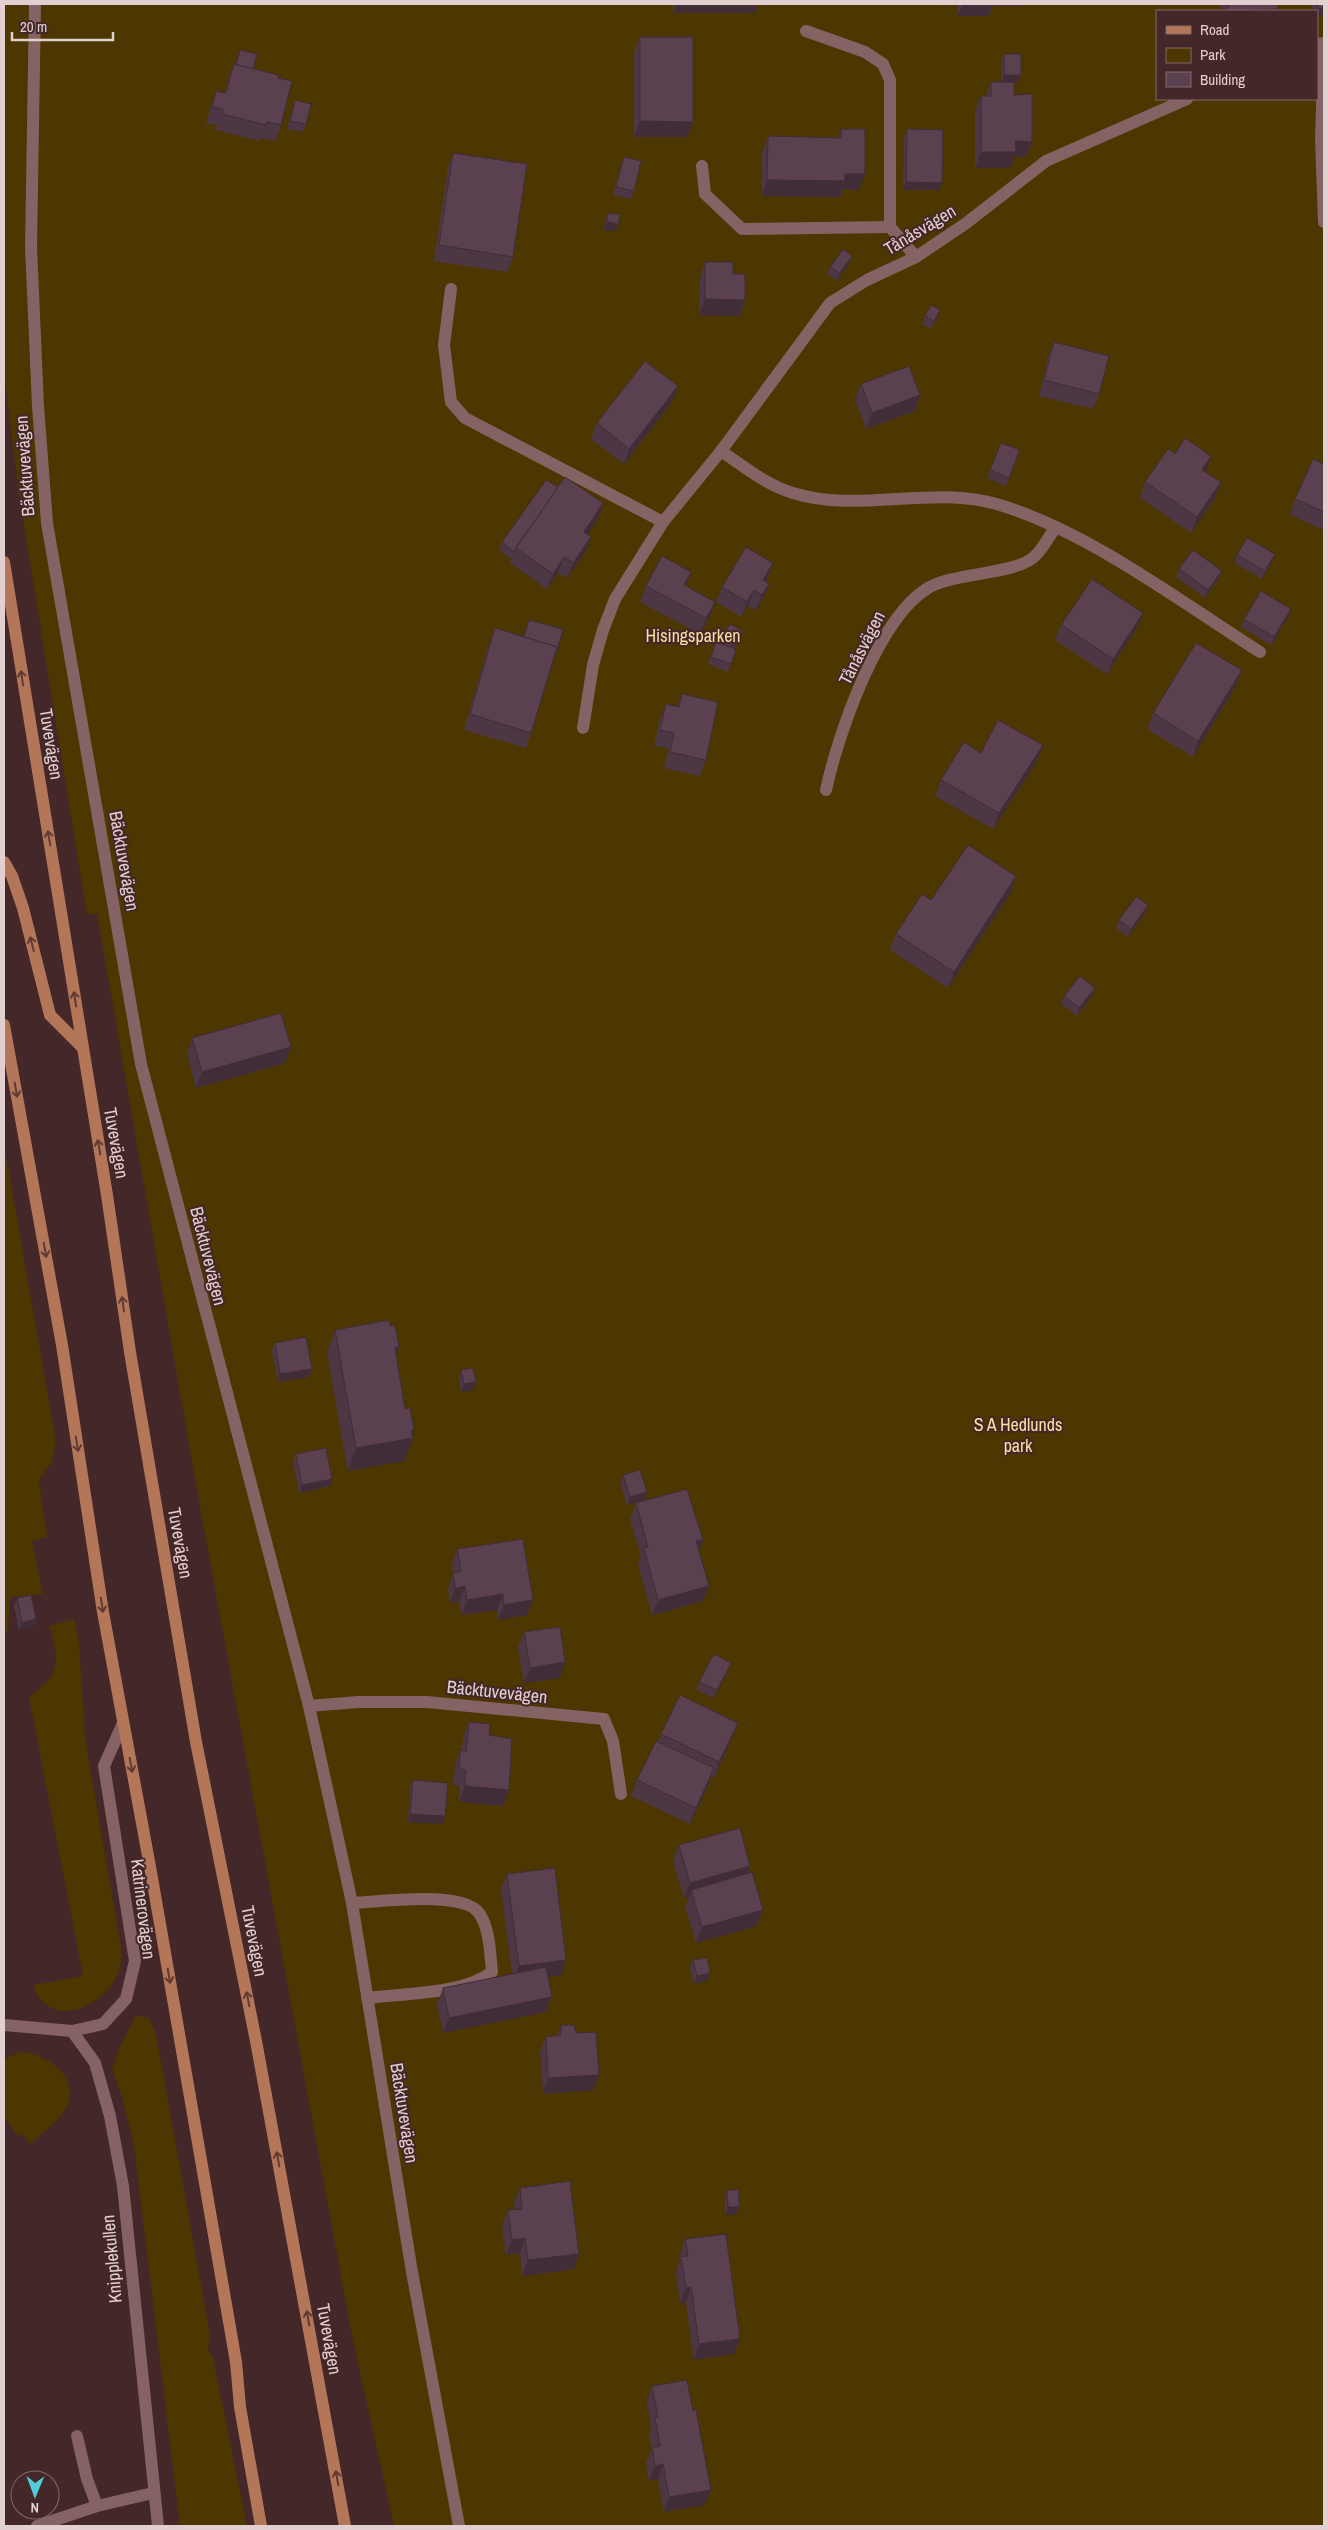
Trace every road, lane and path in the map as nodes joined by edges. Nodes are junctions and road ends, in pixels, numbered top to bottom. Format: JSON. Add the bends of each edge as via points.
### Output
{"nodes":[{"id":1,"x":35,"y":4,"type":"edge"},
{"id":2,"x":806,"y":31,"type":"dead end"},
{"id":3,"x":1324,"y":43,"type":"edge"},
{"id":4,"x":1185,"y":100,"type":"edge"},
{"id":5,"x":702,"y":166,"type":"dead end"},
{"id":6,"x":1324,"y":222,"type":"edge"},
{"id":7,"x":890,"y":227,"type":"junction"},
{"id":8,"x":916,"y":257,"type":"junction"},
{"id":9,"x":451,"y":289,"type":"dead end"},
{"id":10,"x":721,"y":451,"type":"junction"},
{"id":11,"x":663,"y":522,"type":"junction"},
{"id":12,"x":1056,"y":527,"type":"junction"},
{"id":13,"x":4,"y":562,"type":"edge"},
{"id":14,"x":1260,"y":652,"type":"dead end"},
{"id":15,"x":583,"y":728,"type":"dead end"},
{"id":16,"x":826,"y":790,"type":"dead end"},
{"id":17,"x":4,"y":862,"type":"edge"},
{"id":18,"x":4,"y":1025,"type":"edge"},
{"id":19,"x":82,"y":1047,"type":"junction"},
{"id":20,"x":309,"y":1706,"type":"junction"},
{"id":21,"x":123,"y":1723,"type":"junction"},
{"id":22,"x":621,"y":1794,"type":"dead end"},
{"id":23,"x":352,"y":1903,"type":"junction"},
{"id":24,"x":367,"y":1998,"type":"junction"},
{"id":25,"x":4,"y":2025,"type":"edge"},
{"id":26,"x":72,"y":2031,"type":"junction"},
{"id":27,"x":77,"y":2436,"type":"dead end"},
{"id":28,"x":153,"y":2494,"type":"junction"},
{"id":29,"x":97,"y":2506,"type":"junction"},
{"id":30,"x":37,"y":2526,"type":"edge"},
{"id":31,"x":158,"y":2526,"type":"edge"},
{"id":32,"x":261,"y":2526,"type":"edge"},
{"id":33,"x":345,"y":2526,"type":"edge"},
{"id":34,"x":459,"y":2526,"type":"edge"}],
"edges":[{"from":1,"to":20,"type":"street","name":"Bäcktuvevägen","via":[[31,246],[47,523],[141,1064]]},
{"from":2,"to":7,"type":"street","via":[[865,52],[882,64],[890,80]]},
{"from":3,"to":6,"type":"street","via":[[1321,139]]},
{"from":4,"to":8,"type":"street","name":"Tånåsvägen","via":[[1046,162]]},
{"from":5,"to":7,"type":"street","via":[[704,194],[742,229]]},
{"from":7,"to":8,"type":"street"},
{"from":8,"to":10,"type":"street","name":"Tånåsvägen","via":[[867,280],[830,303]]},
{"from":9,"to":11,"type":"street","via":[[444,345],[451,402],[465,418]]},
{"from":10,"to":11,"type":"street","name":"Tånåsvägen"},
{"from":10,"to":12,"type":"street","via":[[757,476],[792,493],[827,500],[955,498],[999,504]]},
{"from":11,"to":15,"type":"street","name":"Tånåsvägen","via":[[615,599],[593,665]]},
{"from":12,"to":14,"type":"street","via":[[1096,548]]},
{"from":12,"to":16,"type":"street","name":"Tånåsvägen","via":[[1035,557],[1011,567],[950,579],[928,588],[894,620],[845,722],[834,752]]},
{"from":19,"to":13,"type":"main road","name":"Tuvevägen","one_way":true},
{"from":19,"to":17,"type":"main road","one_way":true,"via":[[50,1015],[23,908]]},
{"from":18,"to":21,"type":"main road","one_way":true,"via":[[62,1345]]},
{"from":33,"to":19,"type":"main road","name":"Tuvevägen","one_way":true,"via":[[256,2041],[194,1732]]},
{"from":20,"to":22,"type":"street","name":"Bäcktuvevägen","via":[[427,1702],[604,1719],[613,1741]]},
{"from":20,"to":23,"type":"street","name":"Bäcktuvevägen"},
{"from":21,"to":26,"type":"street","name":"Katrinerovägen","via":[[104,1766],[135,1961],[126,1999],[103,2024]]},
{"from":21,"to":32,"type":"main road","one_way":true,"via":[[234,2352],[240,2407]]},
{"from":23,"to":24,"type":"street","name":"Bäcktuvevägen"},
{"from":23,"to":24,"type":"street","via":[[430,1899],[463,1901],[478,1912],[488,1937],[492,1972],[478,1982],[451,1989]]},
{"from":24,"to":34,"type":"street","name":"Bäcktuvevägen","via":[[412,2272]]},
{"from":25,"to":26,"type":"street","name":"Katrinerovägen"},
{"from":26,"to":28,"type":"street","name":"Knipplekullen","via":[[95,2063],[110,2116],[123,2186]]},
{"from":27,"to":29,"type":"street"},
{"from":28,"to":29,"type":"street"},
{"from":28,"to":31,"type":"street","name":"Knipplekullen"},
{"from":29,"to":30,"type":"street"}]}
